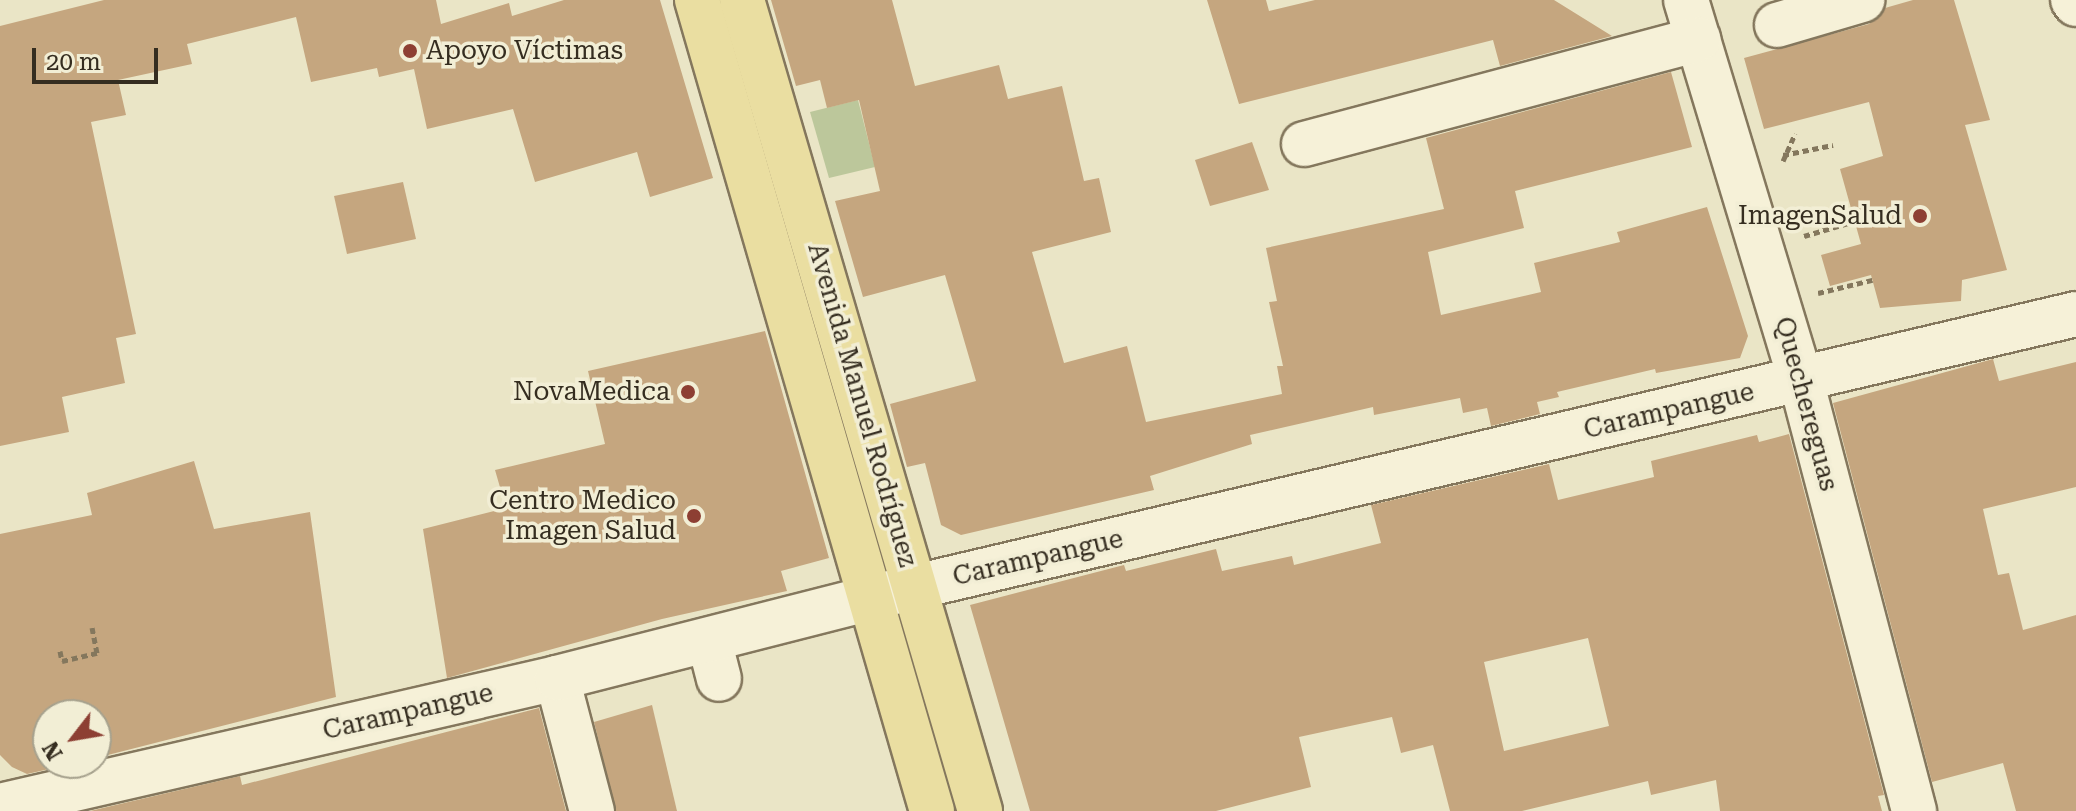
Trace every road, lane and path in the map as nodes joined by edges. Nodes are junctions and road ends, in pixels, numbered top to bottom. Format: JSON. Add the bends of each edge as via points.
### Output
{"nodes":[{"id":1,"x":697,"y":0,"type":"edge"},
{"id":2,"x":742,"y":0,"type":"edge"},
{"id":3,"x":1862,"y":0,"type":"edge"},
{"id":4,"x":1692,"y":20,"type":"edge"},
{"id":5,"x":1777,"y":25,"type":"dead end"},
{"id":6,"x":1304,"y":144,"type":"dead end"},
{"id":7,"x":1855,"y":221,"type":"dead end"},
{"id":8,"x":1804,"y":236,"type":"dead end"},
{"id":9,"x":1872,"y":280,"type":"dead end"},
{"id":10,"x":1778,"y":302,"type":"junction"},
{"id":11,"x":2076,"y":314,"type":"edge"},
{"id":12,"x":1801,"y":380,"type":"junction"},
{"id":13,"x":915,"y":587,"type":"junction"},
{"id":14,"x":870,"y":599,"type":"junction"},
{"id":15,"x":92,"y":627,"type":"dead end"},
{"id":16,"x":60,"y":651,"type":"dead end"},
{"id":17,"x":557,"y":678,"type":"junction"},
{"id":18,"x":0,"y":806,"type":"edge"},
{"id":19,"x":592,"y":811,"type":"edge"},
{"id":20,"x":932,"y":811,"type":"edge"},
{"id":21,"x":980,"y":811,"type":"edge"},
{"id":22,"x":1914,"y":811,"type":"edge"}],
"edges":[{"from":1,"to":14,"type":"main road","name":"Avenida Manuel Rodríguez"},
{"from":2,"to":13,"type":"main road","name":"Avenida Manuel Rodríguez"},
{"from":3,"to":5,"type":"street"},
{"from":4,"to":6,"type":"street"},
{"from":4,"to":10,"type":"street","name":"Quechereguas"},
{"from":7,"to":8,"type":"path"},
{"from":9,"to":10,"type":"path"},
{"from":10,"to":12,"type":"street","name":"Quechereguas"},
{"from":11,"to":12,"type":"street","name":"Carampangue"},
{"from":12,"to":13,"type":"street","name":"Carampangue"},
{"from":12,"to":22,"type":"street","name":"Quechereguas"},
{"from":13,"to":14,"type":"street","name":"Carampangue"},
{"from":13,"to":21,"type":"main road","name":"Avenida Manuel Rodríguez"},
{"from":14,"to":17,"type":"street","name":"Carampangue","via":[[714,659]]},
{"from":14,"to":20,"type":"main road","name":"Avenida Manuel Rodríguez"},
{"from":15,"to":16,"type":"path","via":[[97,653],[62,661]]},
{"from":17,"to":18,"type":"street","name":"Carampangue"},
{"from":17,"to":19,"type":"street"}]}
